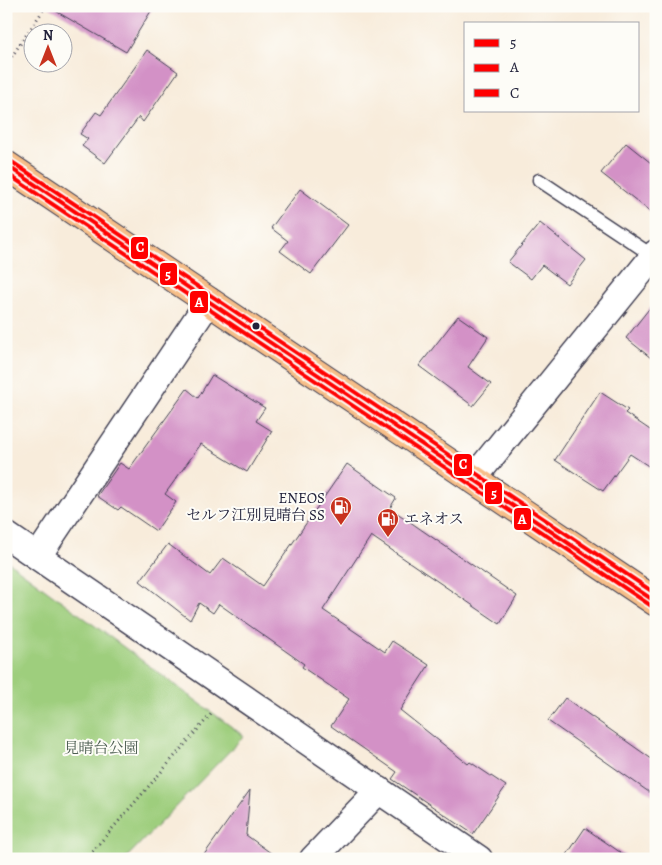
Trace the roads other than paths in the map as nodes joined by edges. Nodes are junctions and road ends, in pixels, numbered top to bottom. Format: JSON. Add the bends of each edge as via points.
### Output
{"nodes":[{"id":1,"x":6,"y":165,"type":"edge"},
{"id":2,"x":539,"y":180,"type":"dead end"},
{"id":3,"x":655,"y":256,"type":"edge"},
{"id":4,"x":209,"y":301,"type":"junction"},
{"id":5,"x":473,"y":479,"type":"junction"},
{"id":6,"x":6,"y":535,"type":"edge"},
{"id":7,"x":38,"y":556,"type":"junction"},
{"id":8,"x":656,"y":602,"type":"edge"},
{"id":9,"x":379,"y":790,"type":"junction"},
{"id":10,"x":313,"y":859,"type":"edge"},
{"id":11,"x":480,"y":859,"type":"edge"}],
"edges":[{"from":1,"to":4,"type":"main road"},
{"from":2,"to":3,"type":"lane"},
{"from":3,"to":5,"type":"street"},
{"from":4,"to":5,"type":"main road"},
{"from":4,"to":7,"type":"street"},
{"from":5,"to":8,"type":"main road"},
{"from":6,"to":7,"type":"street"},
{"from":7,"to":9,"type":"street"},
{"from":9,"to":10,"type":"street"},
{"from":9,"to":11,"type":"street"}]}
